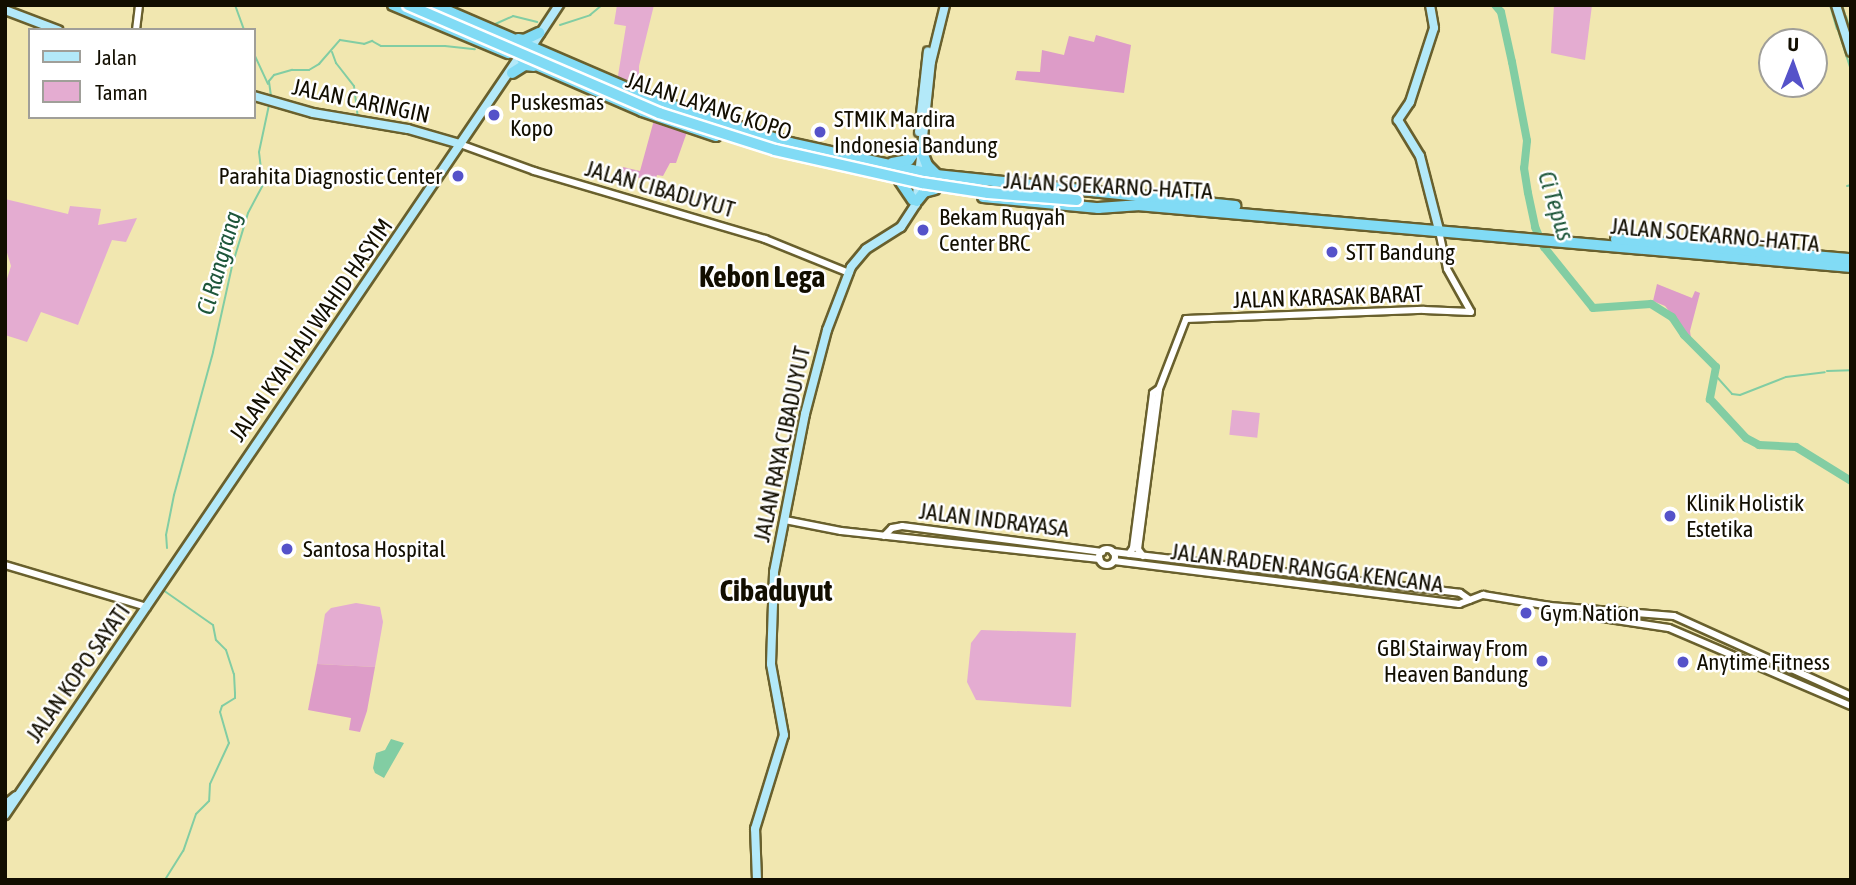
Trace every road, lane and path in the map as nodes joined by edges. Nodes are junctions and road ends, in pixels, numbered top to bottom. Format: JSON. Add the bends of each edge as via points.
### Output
{"nodes":[{"id":1,"x":139,"y":5,"type":"edge"},
{"id":2,"x":393,"y":5,"type":"edge"},
{"id":3,"x":408,"y":5,"type":"edge"},
{"id":4,"x":421,"y":5,"type":"edge"},
{"id":5,"x":434,"y":5,"type":"edge"},
{"id":6,"x":559,"y":5,"type":"edge"},
{"id":7,"x":943,"y":5,"type":"edge"},
{"id":8,"x":1430,"y":5,"type":"edge"},
{"id":9,"x":1836,"y":5,"type":"edge"},
{"id":10,"x":5,"y":10,"type":"edge"},
{"id":11,"x":468,"y":20,"type":"junction"},
{"id":12,"x":53,"y":28,"type":"edge"},
{"id":13,"x":136,"y":28,"type":"edge"},
{"id":14,"x":541,"y":32,"type":"junction"},
{"id":15,"x":463,"y":35,"type":"junction"},
{"id":16,"x":507,"y":37,"type":"junction"},
{"id":17,"x":530,"y":46,"type":"junction"},
{"id":18,"x":500,"y":50,"type":"junction"},
{"id":19,"x":1851,"y":52,"type":"edge"},
{"id":20,"x":545,"y":55,"type":"junction"},
{"id":21,"x":520,"y":58,"type":"junction"},
{"id":22,"x":538,"y":66,"type":"junction"},
{"id":23,"x":586,"y":72,"type":"junction"},
{"id":24,"x":509,"y":73,"type":"junction"},
{"id":25,"x":579,"y":85,"type":"junction"},
{"id":26,"x":256,"y":96,"type":"edge"},
{"id":27,"x":460,"y":144,"type":"junction"},
{"id":28,"x":919,"y":151,"type":"junction"},
{"id":29,"x":842,"y":155,"type":"junction"},
{"id":30,"x":878,"y":163,"type":"junction"},
{"id":31,"x":839,"y":169,"type":"junction"},
{"id":32,"x":917,"y":171,"type":"junction"},
{"id":33,"x":936,"y":175,"type":"junction"},
{"id":34,"x":978,"y":180,"type":"junction"},
{"id":35,"x":900,"y":181,"type":"junction"},
{"id":36,"x":916,"y":185,"type":"junction"},
{"id":37,"x":935,"y":189,"type":"junction"},
{"id":38,"x":976,"y":196,"type":"junction"},
{"id":39,"x":1076,"y":197,"type":"junction"},
{"id":40,"x":915,"y":201,"type":"junction"},
{"id":41,"x":1135,"y":201,"type":"junction"},
{"id":42,"x":1438,"y":227,"type":"junction"},
{"id":43,"x":1639,"y":245,"type":"junction"},
{"id":44,"x":1851,"y":259,"type":"edge"},
{"id":45,"x":1851,"y":267,"type":"edge"},
{"id":46,"x":849,"y":273,"type":"junction"},
{"id":47,"x":1146,"y":460,"type":"junction"},
{"id":48,"x":785,"y":520,"type":"junction"},
{"id":49,"x":884,"y":536,"type":"junction"},
{"id":50,"x":1113,"y":552,"type":"junction"},
{"id":51,"x":1127,"y":554,"type":"junction"},
{"id":52,"x":1101,"y":555,"type":"junction"},
{"id":53,"x":1143,"y":556,"type":"junction"},
{"id":54,"x":1174,"y":559,"type":"junction"},
{"id":55,"x":1114,"y":561,"type":"junction"},
{"id":56,"x":5,"y":565,"type":"edge"},
{"id":57,"x":1173,"y":569,"type":"junction"},
{"id":58,"x":1460,"y":593,"type":"junction"},
{"id":59,"x":1483,"y":595,"type":"junction"},
{"id":60,"x":1470,"y":600,"type":"junction"},
{"id":61,"x":1550,"y":606,"type":"junction"},
{"id":62,"x":147,"y":607,"type":"junction"},
{"id":63,"x":1769,"y":660,"type":"junction"},
{"id":64,"x":1765,"y":668,"type":"junction"},
{"id":65,"x":1851,"y":696,"type":"edge"},
{"id":66,"x":1851,"y":706,"type":"edge"},
{"id":67,"x":16,"y":796,"type":"junction"},
{"id":68,"x":5,"y":805,"type":"edge"},
{"id":69,"x":5,"y":815,"type":"edge"},
{"id":70,"x":757,"y":880,"type":"edge"}],
"edges":[{"from":1,"to":13,"type":"street"},
{"from":2,"to":15,"type":"highway","name":"JALAN SOEKARNO-HATTA"},
{"from":3,"to":39,"type":"highway","name":"JALAN LAYANG KOPO","bridge":true,"via":[[659,113],[775,150],[922,183],[999,194]]},
{"from":4,"to":39,"type":"highway","name":"JALAN LAYANG KOPO","bridge":true,"via":[[683,117],[776,145],[924,178]]},
{"from":5,"to":11,"type":"highway","name":"JALAN SOEKARNO-HATTA"},
{"from":6,"to":14,"type":"main road","name":"JALAN KYAI HAJI WAHID HASYIM"},
{"from":7,"to":28,"type":"main road","name":"JALAN RAYA CIBADUYUT","via":[[925,61]]},
{"from":8,"to":42,"type":"main road","via":[[1434,28],[1410,102],[1398,120],[1420,156]]},
{"from":9,"to":19,"type":"main road"},
{"from":10,"to":12,"type":"main road"},
{"from":11,"to":15,"type":"highway","via":[[473,29]]},
{"from":11,"to":16,"type":"highway","name":"JALAN SOEKARNO-HATTA"},
{"from":14,"to":16,"type":"highway","via":[[524,40]]},
{"from":14,"to":17,"type":"main road","name":"JALAN KYAI HAJI WAHID HASYIM"},
{"from":14,"to":20,"type":"highway"},
{"from":15,"to":18,"type":"highway","name":"JALAN SOEKARNO-HATTA"},
{"from":16,"to":17,"type":"highway","name":"JALAN SOEKARNO-HATTA"},
{"from":17,"to":20,"type":"highway","name":"JALAN SOEKARNO-HATTA"},
{"from":17,"to":21,"type":"main road","name":"JALAN KYAI HAJI WAHID HASYIM"},
{"from":18,"to":21,"type":"highway","name":"JALAN SOEKARNO-HATTA"},
{"from":18,"to":24,"type":"highway","via":[[507,58]]},
{"from":20,"to":23,"type":"highway","name":"JALAN SOEKARNO-HATTA"},
{"from":21,"to":22,"type":"highway","name":"JALAN SOEKARNO-HATTA"},
{"from":21,"to":24,"type":"main road","name":"JALAN KYAI HAJI WAHID HASYIM"},
{"from":22,"to":24,"type":"highway","via":[[525,65]]},
{"from":22,"to":25,"type":"highway","name":"JALAN SOEKARNO-HATTA"},
{"from":23,"to":25,"type":"highway","via":[[577,75]]},
{"from":23,"to":29,"type":"highway","name":"JALAN SOEKARNO-HATTA","via":[[718,123]]},
{"from":24,"to":27,"type":"main road","name":"JALAN KYAI HAJI WAHID HASYIM"},
{"from":25,"to":31,"type":"highway","name":"JALAN SOEKARNO-HATTA","via":[[681,126]]},
{"from":26,"to":27,"type":"main road","name":"JALAN CARINGIN"},
{"from":27,"to":46,"type":"street","name":"JALAN CIBADUYUT","via":[[534,171],[765,239]]},
{"from":27,"to":62,"type":"main road","name":"JALAN KYAI HAJI WAHID HASYIM"},
{"from":28,"to":30,"type":"highway","via":[[907,161]]},
{"from":28,"to":32,"type":"main road","name":"JALAN RAYA CIBADUYUT"},
{"from":28,"to":33,"type":"highway"},
{"from":29,"to":30,"type":"highway","name":"JALAN SOEKARNO-HATTA"},
{"from":29,"to":31,"type":"highway","via":[[848,163]]},
{"from":30,"to":32,"type":"highway","name":"JALAN SOEKARNO-HATTA"},
{"from":31,"to":35,"type":"highway","name":"JALAN SOEKARNO-HATTA"},
{"from":32,"to":33,"type":"highway","name":"JALAN SOEKARNO-HATTA"},
{"from":32,"to":36,"type":"main road","name":"JALAN RAYA CIBADUYUT"},
{"from":33,"to":34,"type":"highway","name":"JALAN SOEKARNO-HATTA"},
{"from":34,"to":38,"type":"highway","via":[[972,188]]},
{"from":34,"to":41,"type":"highway","name":"JALAN SOEKARNO-HATTA"},
{"from":35,"to":36,"type":"highway","name":"JALAN SOEKARNO-HATTA"},
{"from":35,"to":40,"type":"highway"},
{"from":36,"to":37,"type":"highway","name":"JALAN SOEKARNO-HATTA"},
{"from":36,"to":40,"type":"main road","name":"JALAN RAYA CIBADUYUT"},
{"from":37,"to":38,"type":"highway","name":"JALAN SOEKARNO-HATTA"},
{"from":37,"to":40,"type":"highway"},
{"from":38,"to":41,"type":"highway","name":"JALAN SOEKARNO-HATTA","via":[[1098,208]]},
{"from":39,"to":41,"type":"highway","name":"JALAN LAYANG KOPO"},
{"from":40,"to":46,"type":"main road","name":"JALAN RAYA CIBADUYUT","via":[[901,227],[863,251]]},
{"from":41,"to":42,"type":"highway","name":"JALAN SOEKARNO-HATTA"},
{"from":42,"to":43,"type":"highway","name":"JALAN SOEKARNO-HATTA"},
{"from":42,"to":47,"type":"street","name":"JALAN KARASAK BARAT","via":[[1447,269],[1471,312],[1186,319],[1159,389],[1153,393]]},
{"from":43,"to":44,"type":"highway","name":"JALAN SOEKARNO-HATTA"},
{"from":43,"to":45,"type":"highway","name":"JALAN SOEKARNO-HATTA"},
{"from":46,"to":48,"type":"main road","name":"JALAN RAYA CIBADUYUT","via":[[813,381]]},
{"from":47,"to":51,"type":"street","via":[[1133,550]]},
{"from":47,"to":53,"type":"street","via":[[1138,549]]},
{"from":48,"to":49,"type":"street","name":"JALAN INDRAYASA"},
{"from":48,"to":70,"type":"main road","name":"JALAN RAYA CIBADUYUT","via":[[774,572],[771,642],[784,735],[755,829]]},
{"from":49,"to":52,"type":"street","name":"JALAN INDRAYASA"},
{"from":49,"to":52,"type":"street","name":"JALAN INDRAYASA","via":[[902,526]]},
{"from":50,"to":51,"type":"street","name":"JALAN RADEN RANGGA KENCANA"},
{"from":50,"to":52,"type":"street","name":"JALAN RADEN RANGGA KENCANA"},
{"from":50,"to":55,"type":"street"},
{"from":51,"to":53,"type":"street","name":"JALAN RADEN RANGGA KENCANA"},
{"from":52,"to":55,"type":"street","name":"JALAN RADEN RANGGA KENCANA","via":[[1106,565]]},
{"from":53,"to":54,"type":"street","name":"JALAN RADEN RANGGA KENCANA"},
{"from":54,"to":57,"type":"street"},
{"from":54,"to":58,"type":"street","name":"JALAN RADEN RANGGA KENCANA"},
{"from":55,"to":57,"type":"street","name":"JALAN RADEN RANGGA KENCANA"},
{"from":56,"to":62,"type":"street"},
{"from":57,"to":60,"type":"street","name":"JALAN RADEN RANGGA KENCANA","via":[[1450,603]]},
{"from":58,"to":59,"type":"street"},
{"from":58,"to":60,"type":"street","name":"JALAN RADEN RANGGA KENCANA"},
{"from":59,"to":60,"type":"street"},
{"from":59,"to":61,"type":"street"},
{"from":61,"to":63,"type":"street","via":[[1674,616]]},
{"from":61,"to":64,"type":"street","via":[[1556,611],[1669,628]]},
{"from":62,"to":67,"type":"main road","name":"JALAN KOPO SAYATI"},
{"from":63,"to":64,"type":"street"},
{"from":63,"to":65,"type":"street"},
{"from":64,"to":66,"type":"street"},
{"from":67,"to":68,"type":"main road","name":"JALAN KOPO SAYATI"},
{"from":67,"to":69,"type":"main road","name":"JALAN KOPO SAYATI"}]}
